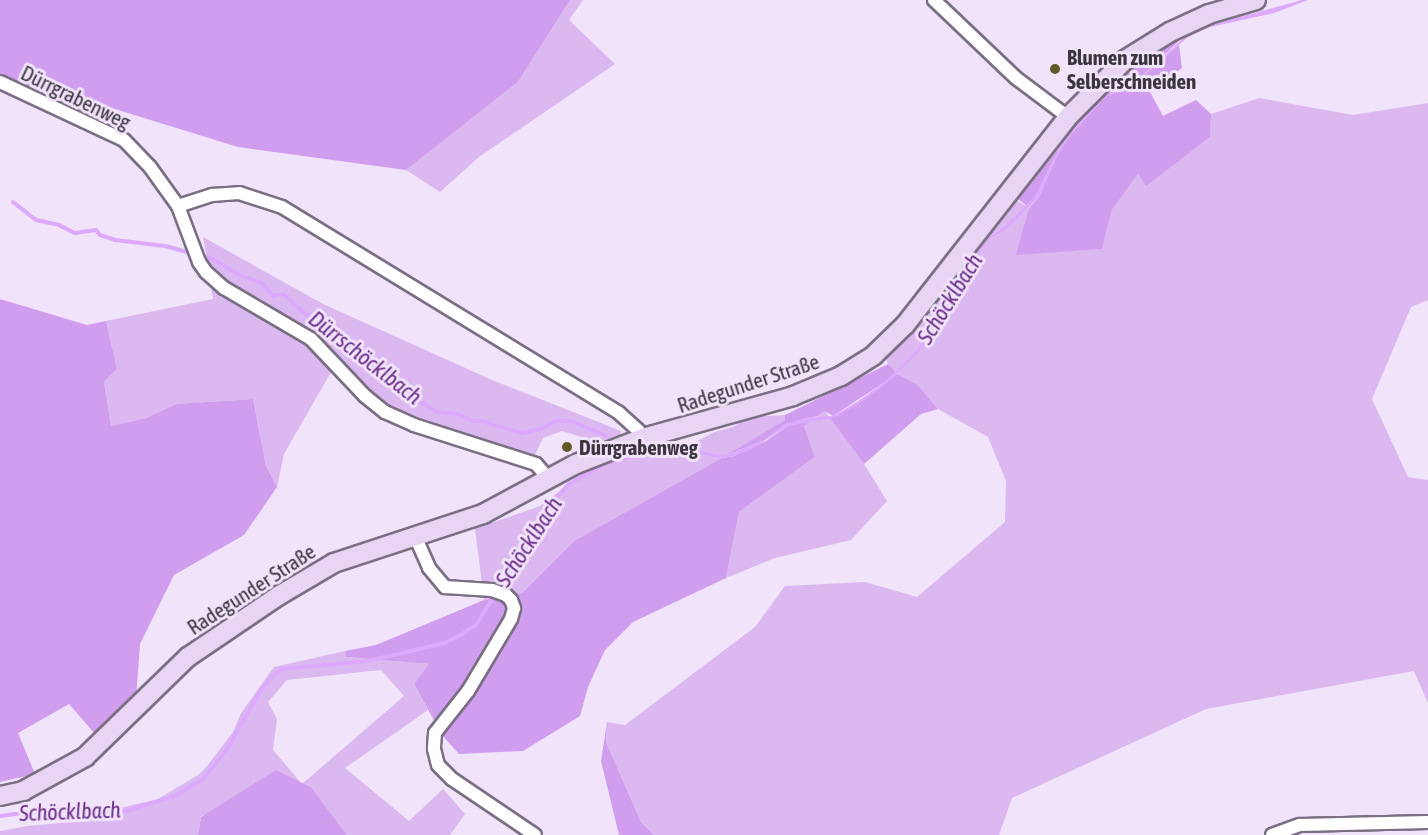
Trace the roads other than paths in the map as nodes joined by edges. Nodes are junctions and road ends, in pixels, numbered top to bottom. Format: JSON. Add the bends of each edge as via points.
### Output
{"nodes":[{"id":1,"x":934,"y":0,"type":"edge"},
{"id":2,"x":1256,"y":0,"type":"edge"},
{"id":3,"x":0,"y":82,"type":"edge"},
{"id":4,"x":1068,"y":117,"type":"junction"},
{"id":5,"x":178,"y":206,"type":"junction"},
{"id":6,"x":643,"y":438,"type":"junction"},
{"id":7,"x":549,"y":479,"type":"junction"},
{"id":8,"x":415,"y":536,"type":"junction"},
{"id":9,"x":0,"y":796,"type":"edge"},
{"id":10,"x":1428,"y":822,"type":"edge"},
{"id":11,"x":535,"y":835,"type":"edge"},
{"id":12,"x":1272,"y":835,"type":"edge"}],
"edges":[{"from":1,"to":4,"type":"street","via":[[1016,78]]},
{"from":2,"to":4,"type":"main road","name":"Radegunder Straße","via":[[1209,14],[1149,43],[1125,60]]},
{"from":3,"to":5,"type":"street","name":"Dürrgrabenweg","via":[[124,140],[150,167]]},
{"from":4,"to":6,"type":"main road","name":"Radegunder Straße","via":[[922,306],[874,355],[842,376],[793,396]]},
{"from":5,"to":6,"type":"street","via":[[212,195],[239,193],[282,207],[619,412]]},
{"from":5,"to":7,"type":"street","name":"Dürrgrabenweg","via":[[206,272],[224,288],[310,339],[385,412],[536,464]]},
{"from":6,"to":7,"type":"main road","name":"Radegunder Straße","via":[[598,454]]},
{"from":7,"to":8,"type":"main road","name":"Radegunder Straße","via":[[483,514]]},
{"from":8,"to":9,"type":"main road","name":"Radegunder Straße","via":[[334,563],[278,596],[188,657],[86,757],[23,791]]},
{"from":8,"to":11,"type":"street","via":[[429,567],[445,587],[495,591],[511,600],[511,619],[468,691],[435,733],[434,749],[438,765],[452,779]]},
{"from":10,"to":12,"type":"street","via":[[1300,825]]}]}
